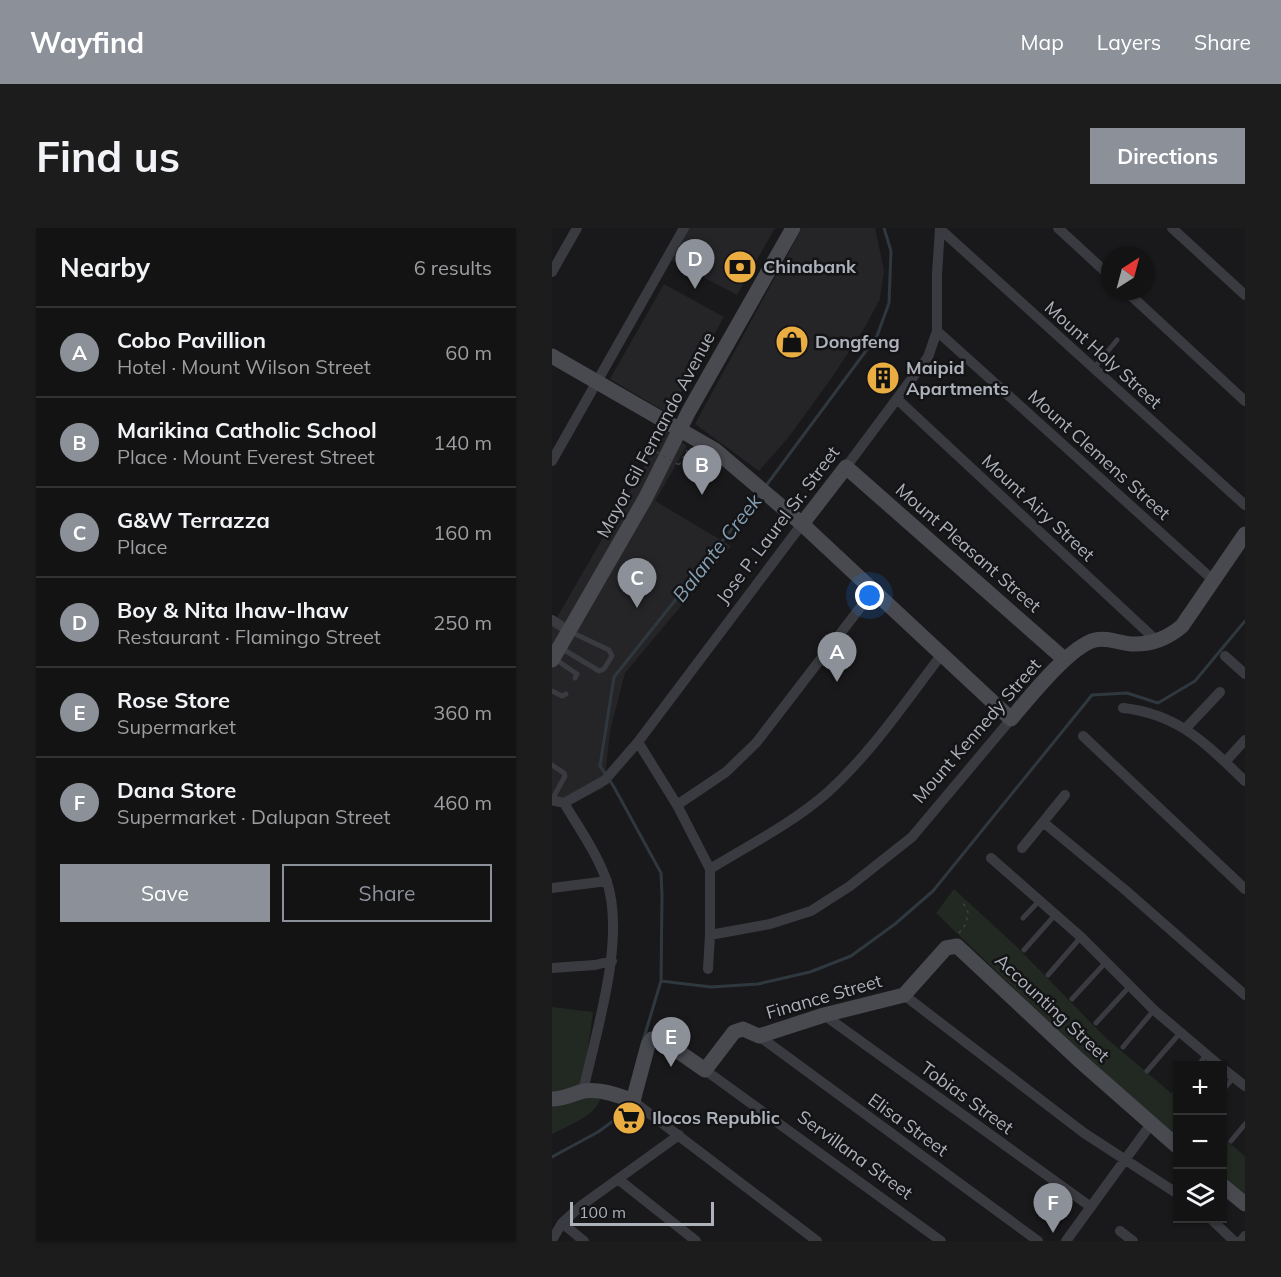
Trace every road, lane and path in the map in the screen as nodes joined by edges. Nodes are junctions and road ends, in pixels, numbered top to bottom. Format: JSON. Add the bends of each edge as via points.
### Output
{"nodes":[{"id":1,"x":577,"y":228,"type":"edge"},
{"id":2,"x":684,"y":228,"type":"edge"},
{"id":3,"x":793,"y":228,"type":"edge"},
{"id":4,"x":940,"y":228,"type":"edge"},
{"id":5,"x":1058,"y":228,"type":"edge"},
{"id":6,"x":1172,"y":228,"type":"edge"},
{"id":7,"x":1101,"y":268,"type":"edge"},
{"id":8,"x":552,"y":272,"type":"edge"},
{"id":9,"x":1245,"y":295,"type":"edge"},
{"id":10,"x":1136,"y":300,"type":"edge"},
{"id":11,"x":937,"y":331,"type":"junction"},
{"id":12,"x":1117,"y":340,"type":"dead end"},
{"id":13,"x":552,"y":356,"type":"edge"},
{"id":14,"x":1094,"y":368,"type":"junction"},
{"id":15,"x":597,"y":381,"type":"junction"},
{"id":16,"x":897,"y":399,"type":"junction"},
{"id":17,"x":1245,"y":401,"type":"edge"},
{"id":18,"x":661,"y":429,"type":"dead end"},
{"id":19,"x":679,"y":429,"type":"junction"},
{"id":20,"x":690,"y":446,"type":"dead end"},
{"id":21,"x":552,"y":460,"type":"edge"},
{"id":22,"x":846,"y":467,"type":"junction"},
{"id":23,"x":1245,"y":505,"type":"edge"},
{"id":24,"x":802,"y":524,"type":"junction"},
{"id":25,"x":1245,"y":534,"type":"edge"},
{"id":26,"x":1213,"y":580,"type":"junction"},
{"id":27,"x":873,"y":591,"type":"junction"},
{"id":28,"x":552,"y":620,"type":"edge"},
{"id":29,"x":569,"y":630,"type":"junction"},
{"id":30,"x":1157,"y":641,"type":"junction"},
{"id":31,"x":942,"y":654,"type":"junction"},
{"id":32,"x":555,"y":655,"type":"edge"},
{"id":33,"x":1225,"y":656,"type":"dead end"},
{"id":34,"x":1064,"y":659,"type":"junction"},
{"id":35,"x":1245,"y":674,"type":"edge"},
{"id":36,"x":575,"y":678,"type":"dead end"},
{"id":37,"x":552,"y":691,"type":"edge"},
{"id":38,"x":1220,"y":692,"type":"dead end"},
{"id":39,"x":566,"y":694,"type":"dead end"},
{"id":40,"x":1123,"y":708,"type":"dead end"},
{"id":41,"x":1011,"y":718,"type":"junction"},
{"id":42,"x":1186,"y":728,"type":"junction"},
{"id":43,"x":1083,"y":736,"type":"dead end"},
{"id":44,"x":1245,"y":740,"type":"edge"},
{"id":45,"x":638,"y":742,"type":"junction"},
{"id":46,"x":1225,"y":762,"type":"junction"},
{"id":47,"x":552,"y":765,"type":"edge"},
{"id":48,"x":1245,"y":781,"type":"edge"},
{"id":49,"x":1065,"y":795,"type":"dead end"},
{"id":50,"x":552,"y":800,"type":"edge"},
{"id":51,"x":564,"y":803,"type":"junction"},
{"id":52,"x":677,"y":805,"type":"junction"},
{"id":53,"x":1043,"y":822,"type":"junction"},
{"id":54,"x":1022,"y":848,"type":"dead end"},
{"id":55,"x":991,"y":858,"type":"dead end"},
{"id":56,"x":710,"y":869,"type":"junction"},
{"id":57,"x":607,"y":881,"type":"junction"},
{"id":58,"x":552,"y":888,"type":"edge"},
{"id":59,"x":1245,"y":889,"type":"edge"},
{"id":60,"x":1040,"y":900,"type":"junction"},
{"id":61,"x":962,"y":901,"type":"dead end"},
{"id":62,"x":1055,"y":915,"type":"junction"},
{"id":63,"x":1023,"y":918,"type":"dead end"},
{"id":64,"x":710,"y":935,"type":"junction"},
{"id":65,"x":1082,"y":937,"type":"junction"},
{"id":66,"x":957,"y":946,"type":"junction"},
{"id":67,"x":1024,"y":950,"type":"dead end"},
{"id":68,"x":612,"y":961,"type":"junction"},
{"id":69,"x":1106,"y":962,"type":"junction"},
{"id":70,"x":552,"y":968,"type":"edge"},
{"id":71,"x":708,"y":969,"type":"dead end"},
{"id":72,"x":1048,"y":975,"type":"dead end"},
{"id":73,"x":1130,"y":986,"type":"junction"},
{"id":74,"x":904,"y":995,"type":"junction"},
{"id":75,"x":1245,"y":995,"type":"edge"},
{"id":76,"x":1072,"y":999,"type":"dead end"},
{"id":77,"x":1154,"y":1010,"type":"junction"},
{"id":78,"x":824,"y":1015,"type":"junction"},
{"id":79,"x":1096,"y":1023,"type":"dead end"},
{"id":80,"x":1180,"y":1033,"type":"junction"},
{"id":81,"x":759,"y":1036,"type":"junction"},
{"id":82,"x":1123,"y":1047,"type":"dead end"},
{"id":83,"x":1207,"y":1055,"type":"junction"},
{"id":84,"x":1202,"y":1061,"type":"edge"},
{"id":85,"x":1215,"y":1061,"type":"edge"},
{"id":86,"x":705,"y":1070,"type":"junction"},
{"id":87,"x":1148,"y":1071,"type":"dead end"},
{"id":88,"x":1227,"y":1071,"type":"edge"},
{"id":89,"x":1234,"y":1077,"type":"junction"},
{"id":90,"x":1227,"y":1085,"type":"edge"},
{"id":91,"x":1245,"y":1086,"type":"edge"},
{"id":92,"x":583,"y":1091,"type":"junction"},
{"id":93,"x":552,"y":1099,"type":"edge"},
{"id":94,"x":627,"y":1099,"type":"junction"},
{"id":95,"x":1245,"y":1124,"type":"edge"},
{"id":96,"x":1151,"y":1125,"type":"junction"},
{"id":97,"x":679,"y":1135,"type":"junction"},
{"id":98,"x":1231,"y":1141,"type":"dead end"},
{"id":99,"x":1173,"y":1143,"type":"edge"},
{"id":100,"x":1126,"y":1159,"type":"junction"},
{"id":101,"x":618,"y":1179,"type":"junction"},
{"id":102,"x":1227,"y":1189,"type":"edge"},
{"id":103,"x":1173,"y":1191,"type":"edge"},
{"id":104,"x":1245,"y":1204,"type":"edge"},
{"id":105,"x":1091,"y":1207,"type":"junction"},
{"id":106,"x":561,"y":1223,"type":"junction"},
{"id":107,"x":1215,"y":1223,"type":"edge"},
{"id":108,"x":1120,"y":1231,"type":"dead end"},
{"id":109,"x":1245,"y":1236,"type":"edge"},
{"id":110,"x":552,"y":1240,"type":"edge"},
{"id":111,"x":584,"y":1241,"type":"edge"},
{"id":112,"x":696,"y":1241,"type":"edge"},
{"id":113,"x":817,"y":1241,"type":"edge"},
{"id":114,"x":941,"y":1241,"type":"edge"},
{"id":115,"x":1038,"y":1241,"type":"edge"},
{"id":116,"x":1066,"y":1241,"type":"edge"},
{"id":117,"x":1133,"y":1241,"type":"edge"},
{"id":118,"x":1234,"y":1241,"type":"edge"},
{"id":119,"x":1241,"y":1241,"type":"edge"}],
"edges":[{"from":1,"to":8,"type":"street"},
{"from":2,"to":15,"type":"street"},
{"from":3,"to":19,"type":"street","name":"Mayor Gil Fernando Avenue"},
{"from":4,"to":11,"type":"street","name":"Jose P. Laurel Sr. Street"},
{"from":4,"to":14,"type":"street","name":"Mount Holy Street"},
{"from":5,"to":7,"type":"street"},
{"from":6,"to":9,"type":"street"},
{"from":10,"to":17,"type":"street"},
{"from":11,"to":16,"type":"street","name":"Jose P. Laurel Sr. Street","via":[[928,357]]},
{"from":11,"to":26,"type":"street","name":"Mount Clemens Street"},
{"from":12,"to":14,"type":"lane"},
{"from":13,"to":15,"type":"street"},
{"from":14,"to":23,"type":"street","name":"Mount Holy Street"},
{"from":15,"to":19,"type":"street"},
{"from":15,"to":21,"type":"street"},
{"from":16,"to":22,"type":"street","name":"Jose P. Laurel Sr. Street"},
{"from":16,"to":30,"type":"street","name":"Mount Airy Street"},
{"from":18,"to":20,"type":"path","bridge":true,"via":[[650,448],[679,465]]},
{"from":19,"to":24,"type":"street","via":[[715,450]]},
{"from":19,"to":29,"type":"street","name":"Mayor Gil Fernando Avenue","via":[[645,499]]},
{"from":22,"to":24,"type":"street","name":"Jose P. Laurel Sr. Street"},
{"from":22,"to":34,"type":"street","name":"Mount Pleasant Street"},
{"from":24,"to":27,"type":"street"},
{"from":24,"to":45,"type":"street","name":"Jose P. Laurel Sr. Street"},
{"from":25,"to":26,"type":"street","name":"Mount Kennedy Street"},
{"from":26,"to":30,"type":"street","name":"Mount Kennedy Street","via":[[1182,626]]},
{"from":27,"to":31,"type":"street"},
{"from":27,"to":52,"type":"street","via":[[756,743],[726,772]]},
{"from":28,"to":29,"type":"street"},
{"from":29,"to":32,"type":"street","name":"Mayor Gil Fernando Avenue"},
{"from":29,"to":32,"type":"lane","via":[[609,650],[612,656],[599,671]]},
{"from":30,"to":34,"type":"street","name":"Mount Kennedy Street","via":[[1131,644],[1109,638],[1093,640]]},
{"from":31,"to":41,"type":"street"},
{"from":31,"to":56,"type":"street","via":[[859,761],[828,792]]},
{"from":32,"to":36,"type":"lane","via":[[574,671]]},
{"from":33,"to":35,"type":"street"},
{"from":34,"to":41,"type":"street","name":"Mount Kennedy Street"},
{"from":37,"to":39,"type":"lane"},
{"from":38,"to":42,"type":"street"},
{"from":40,"to":42,"type":"street","via":[[1153,713]]},
{"from":41,"to":64,"type":"street","name":"Mount Kennedy Street","via":[[912,837],[850,886],[811,911],[770,924]]},
{"from":42,"to":46,"type":"street"},
{"from":43,"to":59,"type":"street"},
{"from":44,"to":46,"type":"street"},
{"from":45,"to":51,"type":"street","name":"Jose P. Laurel Sr. Street","via":[[608,777]]},
{"from":45,"to":52,"type":"street"},
{"from":46,"to":48,"type":"street"},
{"from":47,"to":50,"type":"lane","via":[[565,776]]},
{"from":49,"to":53,"type":"street"},
{"from":50,"to":51,"type":"street"},
{"from":51,"to":57,"type":"street"},
{"from":52,"to":56,"type":"street"},
{"from":53,"to":54,"type":"street"},
{"from":53,"to":75,"type":"street"},
{"from":55,"to":60,"type":"street"},
{"from":56,"to":64,"type":"street"},
{"from":57,"to":58,"type":"street"},
{"from":57,"to":68,"type":"street","via":[[613,906]]},
{"from":60,"to":62,"type":"street"},
{"from":60,"to":63,"type":"lane"},
{"from":61,"to":66,"type":"path","via":[[968,912],[966,924],[956,938]]},
{"from":62,"to":65,"type":"street"},
{"from":62,"to":67,"type":"lane"},
{"from":64,"to":71,"type":"street"},
{"from":65,"to":69,"type":"street"},
{"from":65,"to":72,"type":"lane"},
{"from":66,"to":74,"type":"street","via":[[946,948]]},
{"from":66,"to":96,"type":"street","name":"Accounting Street"},
{"from":68,"to":70,"type":"street"},
{"from":68,"to":92,"type":"street"},
{"from":69,"to":73,"type":"street"},
{"from":69,"to":76,"type":"lane"},
{"from":73,"to":77,"type":"street"},
{"from":73,"to":79,"type":"lane"},
{"from":74,"to":78,"type":"street","name":"Finance Street"},
{"from":74,"to":100,"type":"street","via":[[1084,1133]]},
{"from":77,"to":80,"type":"street"},
{"from":77,"to":82,"type":"lane"},
{"from":78,"to":81,"type":"street","name":"Finance Street"},
{"from":78,"to":105,"type":"street","name":"Tobias Street"},
{"from":80,"to":83,"type":"street"},
{"from":80,"to":87,"type":"lane"},
{"from":81,"to":86,"type":"street","name":"Finance Street","via":[[743,1029],[734,1032]]},
{"from":81,"to":115,"type":"street","name":"Elisa Street"},
{"from":83,"to":84,"type":"lane"},
{"from":83,"to":85,"type":"street"},
{"from":86,"to":94,"type":"street","name":"Servillana Street","via":[[659,1038],[652,1039]]},
{"from":86,"to":114,"type":"street","name":"Servillana Street"},
{"from":88,"to":89,"type":"street"},
{"from":89,"to":90,"type":"lane"},
{"from":89,"to":91,"type":"street"},
{"from":92,"to":93,"type":"street"},
{"from":92,"to":94,"type":"street"},
{"from":94,"to":97,"type":"street"},
{"from":95,"to":98,"type":"lane"},
{"from":96,"to":99,"type":"street","name":"Accounting Street"},
{"from":96,"to":100,"type":"street"},
{"from":97,"to":101,"type":"street"},
{"from":97,"to":113,"type":"street"},
{"from":100,"to":103,"type":"street"},
{"from":100,"to":105,"type":"street"},
{"from":101,"to":106,"type":"street"},
{"from":101,"to":112,"type":"street"},
{"from":102,"to":104,"type":"street"},
{"from":105,"to":116,"type":"street"},
{"from":106,"to":110,"type":"street"},
{"from":106,"to":111,"type":"street"},
{"from":107,"to":118,"type":"street"},
{"from":108,"to":117,"type":"street"},
{"from":109,"to":119,"type":"street"}]}
